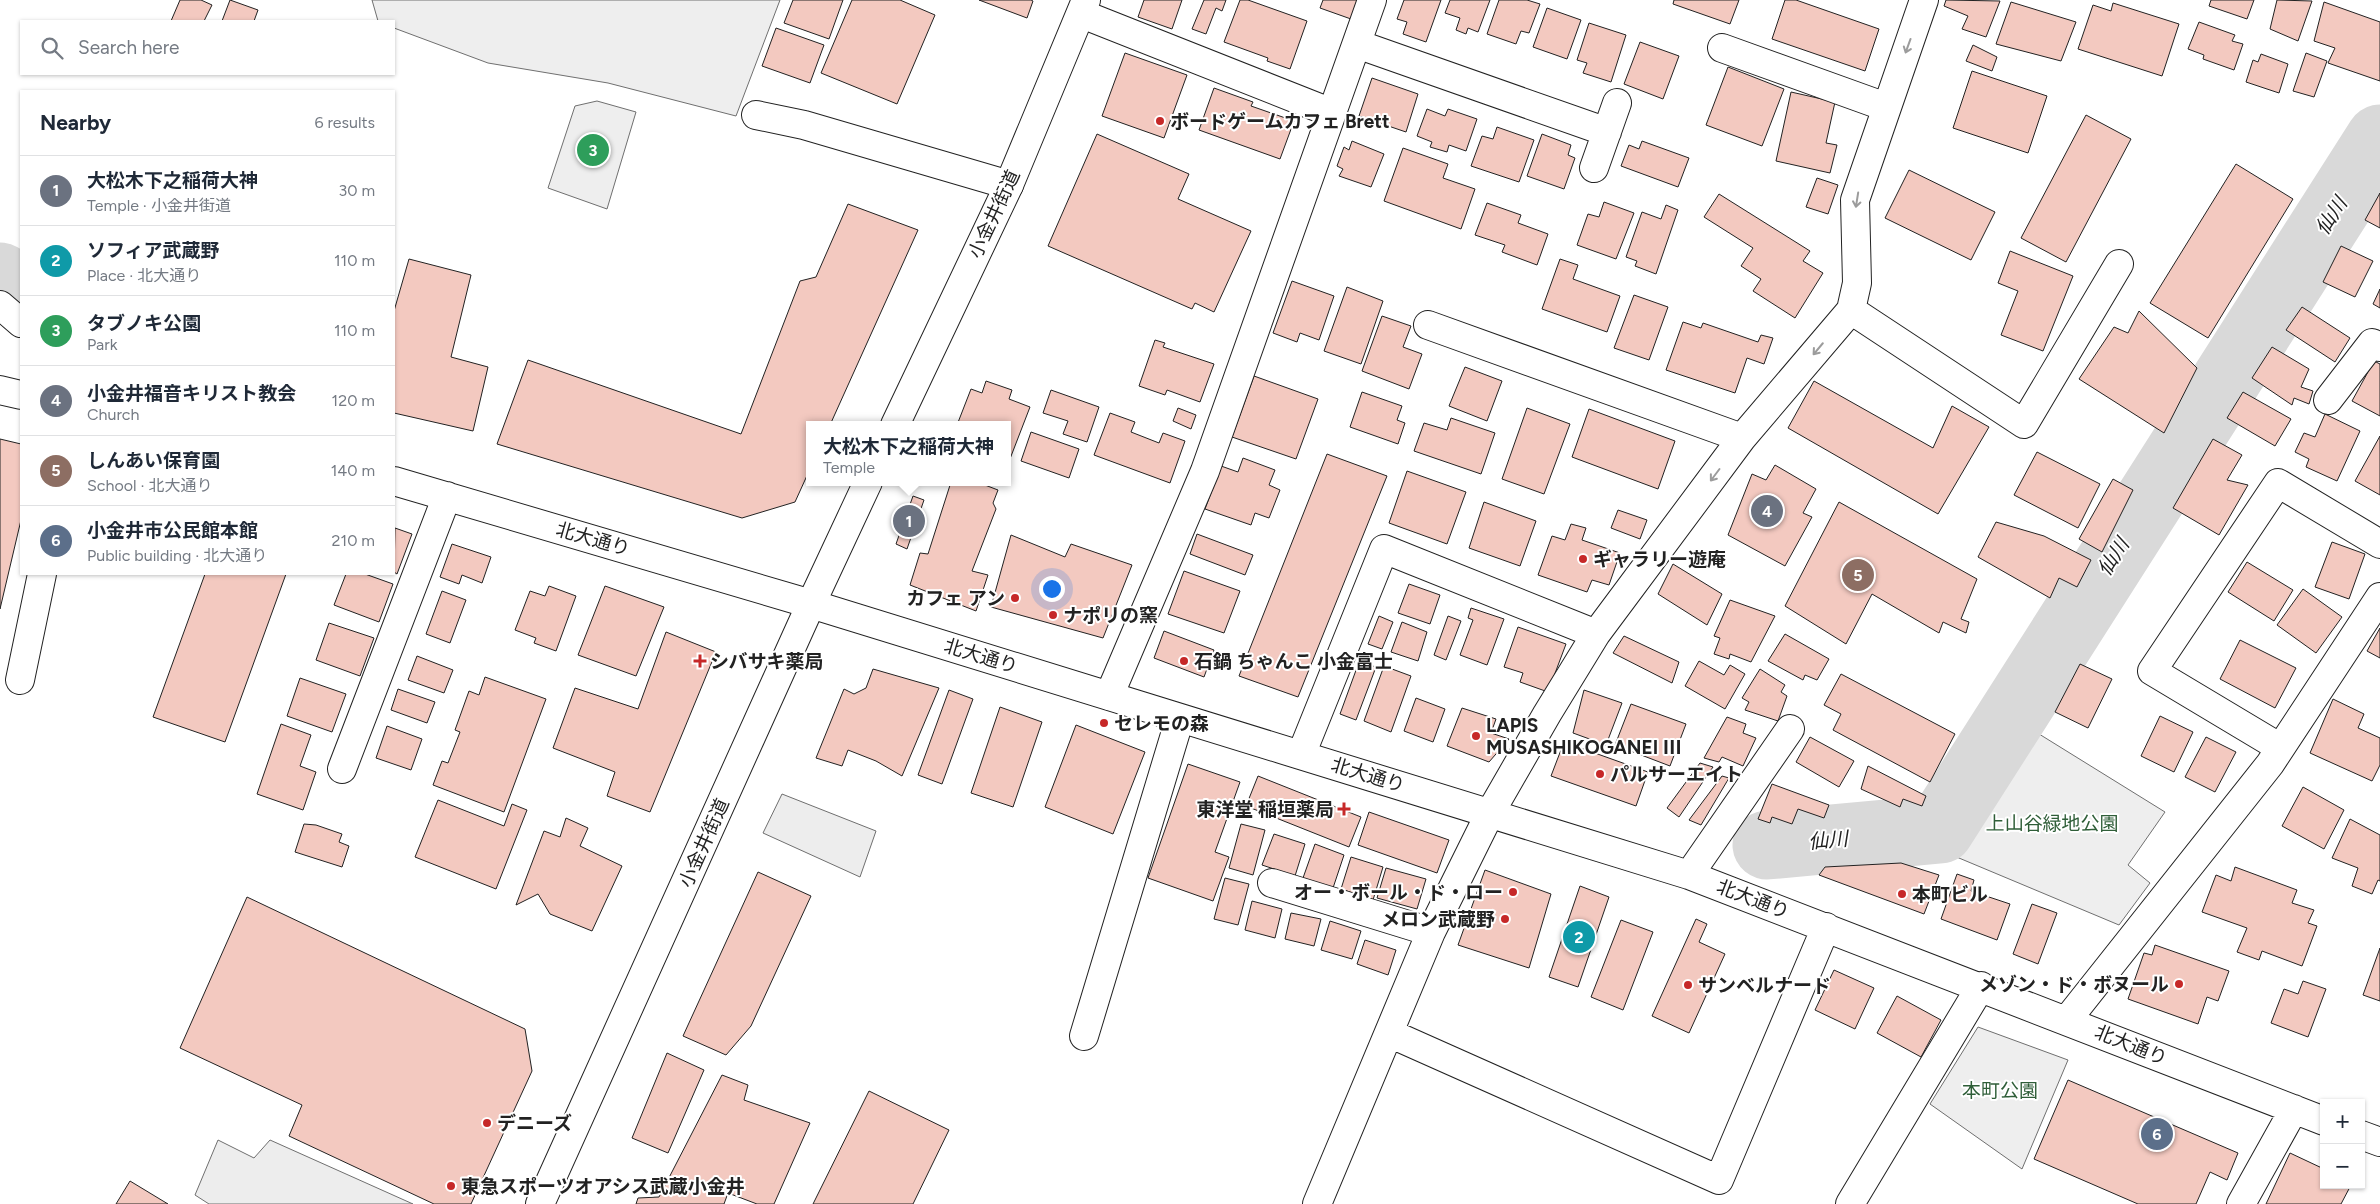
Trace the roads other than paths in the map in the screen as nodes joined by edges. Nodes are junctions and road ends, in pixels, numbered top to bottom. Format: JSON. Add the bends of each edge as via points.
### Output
{"nodes":[{"id":1,"x":1372,"y":0,"type":"edge"},
{"id":2,"x":1924,"y":0,"type":"edge"},
{"id":3,"x":1084,"y":7,"type":"edge"},
{"id":4,"x":1357,"y":44,"type":"junction"},
{"id":5,"x":1722,"y":48,"type":"dead end"},
{"id":6,"x":1616,"y":103,"type":"dead end"},
{"id":7,"x":1886,"y":107,"type":"junction"},
{"id":8,"x":1332,"y":113,"type":"junction"},
{"id":9,"x":756,"y":114,"type":"dead end"},
{"id":10,"x":1606,"y":132,"type":"junction"},
{"id":11,"x":1594,"y":168,"type":"dead end"},
{"id":12,"x":1009,"y":185,"type":"junction"},
{"id":13,"x":2119,"y":264,"type":"dead end"},
{"id":14,"x":0,"y":305,"type":"edge"},
{"id":15,"x":1851,"y":310,"type":"junction"},
{"id":16,"x":20,"y":322,"type":"edge"},
{"id":17,"x":1428,"y":325,"type":"dead end"},
{"id":18,"x":2380,"y":347,"type":"edge"},
{"id":19,"x":0,"y":390,"type":"edge"},
{"id":20,"x":20,"y":395,"type":"edge"},
{"id":21,"x":2328,"y":400,"type":"dead end"},
{"id":22,"x":897,"y":421,"type":"edge"},
{"id":23,"x":1742,"y":438,"type":"junction"},
{"id":24,"x":395,"y":481,"type":"edge"},
{"id":25,"x":866,"y":486,"type":"edge"},
{"id":26,"x":447,"y":496,"type":"junction"},
{"id":27,"x":2380,"y":544,"type":"edge"},
{"id":28,"x":42,"y":575,"type":"edge"},
{"id":29,"x":2380,"y":597,"type":"edge"},
{"id":30,"x":811,"y":604,"type":"junction"},
{"id":31,"x":1596,"y":634,"type":"junction"},
{"id":32,"x":20,"y":680,"type":"dead end"},
{"id":33,"x":1109,"y":696,"type":"junction"},
{"id":34,"x":1180,"y":718,"type":"junction"},
{"id":35,"x":1790,"y":729,"type":"dead end"},
{"id":36,"x":2279,"y":747,"type":"junction"},
{"id":37,"x":1301,"y":755,"type":"junction"},
{"id":38,"x":342,"y":769,"type":"dead end"},
{"id":39,"x":1490,"y":814,"type":"junction"},
{"id":40,"x":1689,"y":875,"type":"junction"},
{"id":41,"x":1272,"y":883,"type":"dead end"},
{"id":42,"x":1826,"y":927,"type":"junction"},
{"id":43,"x":1431,"y":932,"type":"junction"},
{"id":44,"x":1981,"y":986,"type":"junction"},
{"id":45,"x":2068,"y":1020,"type":"junction"},
{"id":46,"x":1389,"y":1034,"type":"junction"},
{"id":47,"x":1084,"y":1036,"type":"dead end"},
{"id":48,"x":2294,"y":1109,"type":"junction"},
{"id":49,"x":2320,"y":1119,"type":"edge"},
{"id":50,"x":2365,"y":1136,"type":"edge"},
{"id":51,"x":2380,"y":1142,"type":"edge"},
{"id":52,"x":540,"y":1204,"type":"edge"},
{"id":53,"x":1317,"y":1204,"type":"edge"},
{"id":54,"x":1850,"y":1204,"type":"edge"},
{"id":55,"x":2241,"y":1204,"type":"edge"}],
"edges":[{"from":1,"to":4,"type":"street"},
{"from":2,"to":7,"type":"street","one_way":true},
{"from":3,"to":8,"type":"street"},
{"from":3,"to":12,"type":"street","name":"小金井街道"},
{"from":4,"to":8,"type":"street"},
{"from":4,"to":10,"type":"street"},
{"from":5,"to":7,"type":"street"},
{"from":6,"to":10,"type":"street"},
{"from":7,"to":15,"type":"street","one_way":true,"via":[[1855,200],[1856,283]]},
{"from":8,"to":33,"type":"street","via":[[1205,471]]},
{"from":9,"to":12,"type":"street"},
{"from":10,"to":11,"type":"street"},
{"from":12,"to":22,"type":"street","name":"小金井街道"},
{"from":13,"to":15,"type":"street","via":[[2024,424]]},
{"from":14,"to":16,"type":"street"},
{"from":15,"to":23,"type":"street","one_way":true},
{"from":17,"to":23,"type":"street"},
{"from":18,"to":21,"type":"street","via":[[2372,343]]},
{"from":19,"to":20,"type":"street"},
{"from":23,"to":31,"type":"street","one_way":true},
{"from":24,"to":26,"type":"street","name":"北大通り"},
{"from":25,"to":30,"type":"street","name":"小金井街道"},
{"from":26,"to":30,"type":"street","name":"北大通り"},
{"from":26,"to":38,"type":"street"},
{"from":27,"to":36,"type":"street","via":[[2278,482],[2152,671]]},
{"from":28,"to":32,"type":"street"},
{"from":29,"to":36,"type":"street"},
{"from":30,"to":33,"type":"street","name":"北大通り"},
{"from":30,"to":52,"type":"street","name":"小金井街道"},
{"from":31,"to":37,"type":"street","via":[[1384,549]]},
{"from":31,"to":39,"type":"street"},
{"from":33,"to":34,"type":"street","name":"北大通り"},
{"from":34,"to":37,"type":"street","name":"北大通り"},
{"from":34,"to":47,"type":"street"},
{"from":35,"to":40,"type":"street"},
{"from":36,"to":45,"type":"street","via":[[2270,764]]},
{"from":37,"to":39,"type":"street","name":"北大通り"},
{"from":39,"to":40,"type":"street","name":"北大通り"},
{"from":39,"to":43,"type":"street"},
{"from":40,"to":42,"type":"street","name":"北大通り"},
{"from":41,"to":43,"type":"street"},
{"from":42,"to":44,"type":"street","name":"北大通り"},
{"from":42,"to":46,"type":"street","via":[[1719,1180]]},
{"from":43,"to":46,"type":"street"},
{"from":44,"to":45,"type":"street","name":"北大通り"},
{"from":44,"to":54,"type":"street"},
{"from":45,"to":48,"type":"street","name":"北大通り"},
{"from":46,"to":53,"type":"street"},
{"from":48,"to":49,"type":"street","name":"北大通り"},
{"from":48,"to":55,"type":"street"},
{"from":50,"to":51,"type":"street"}]}
